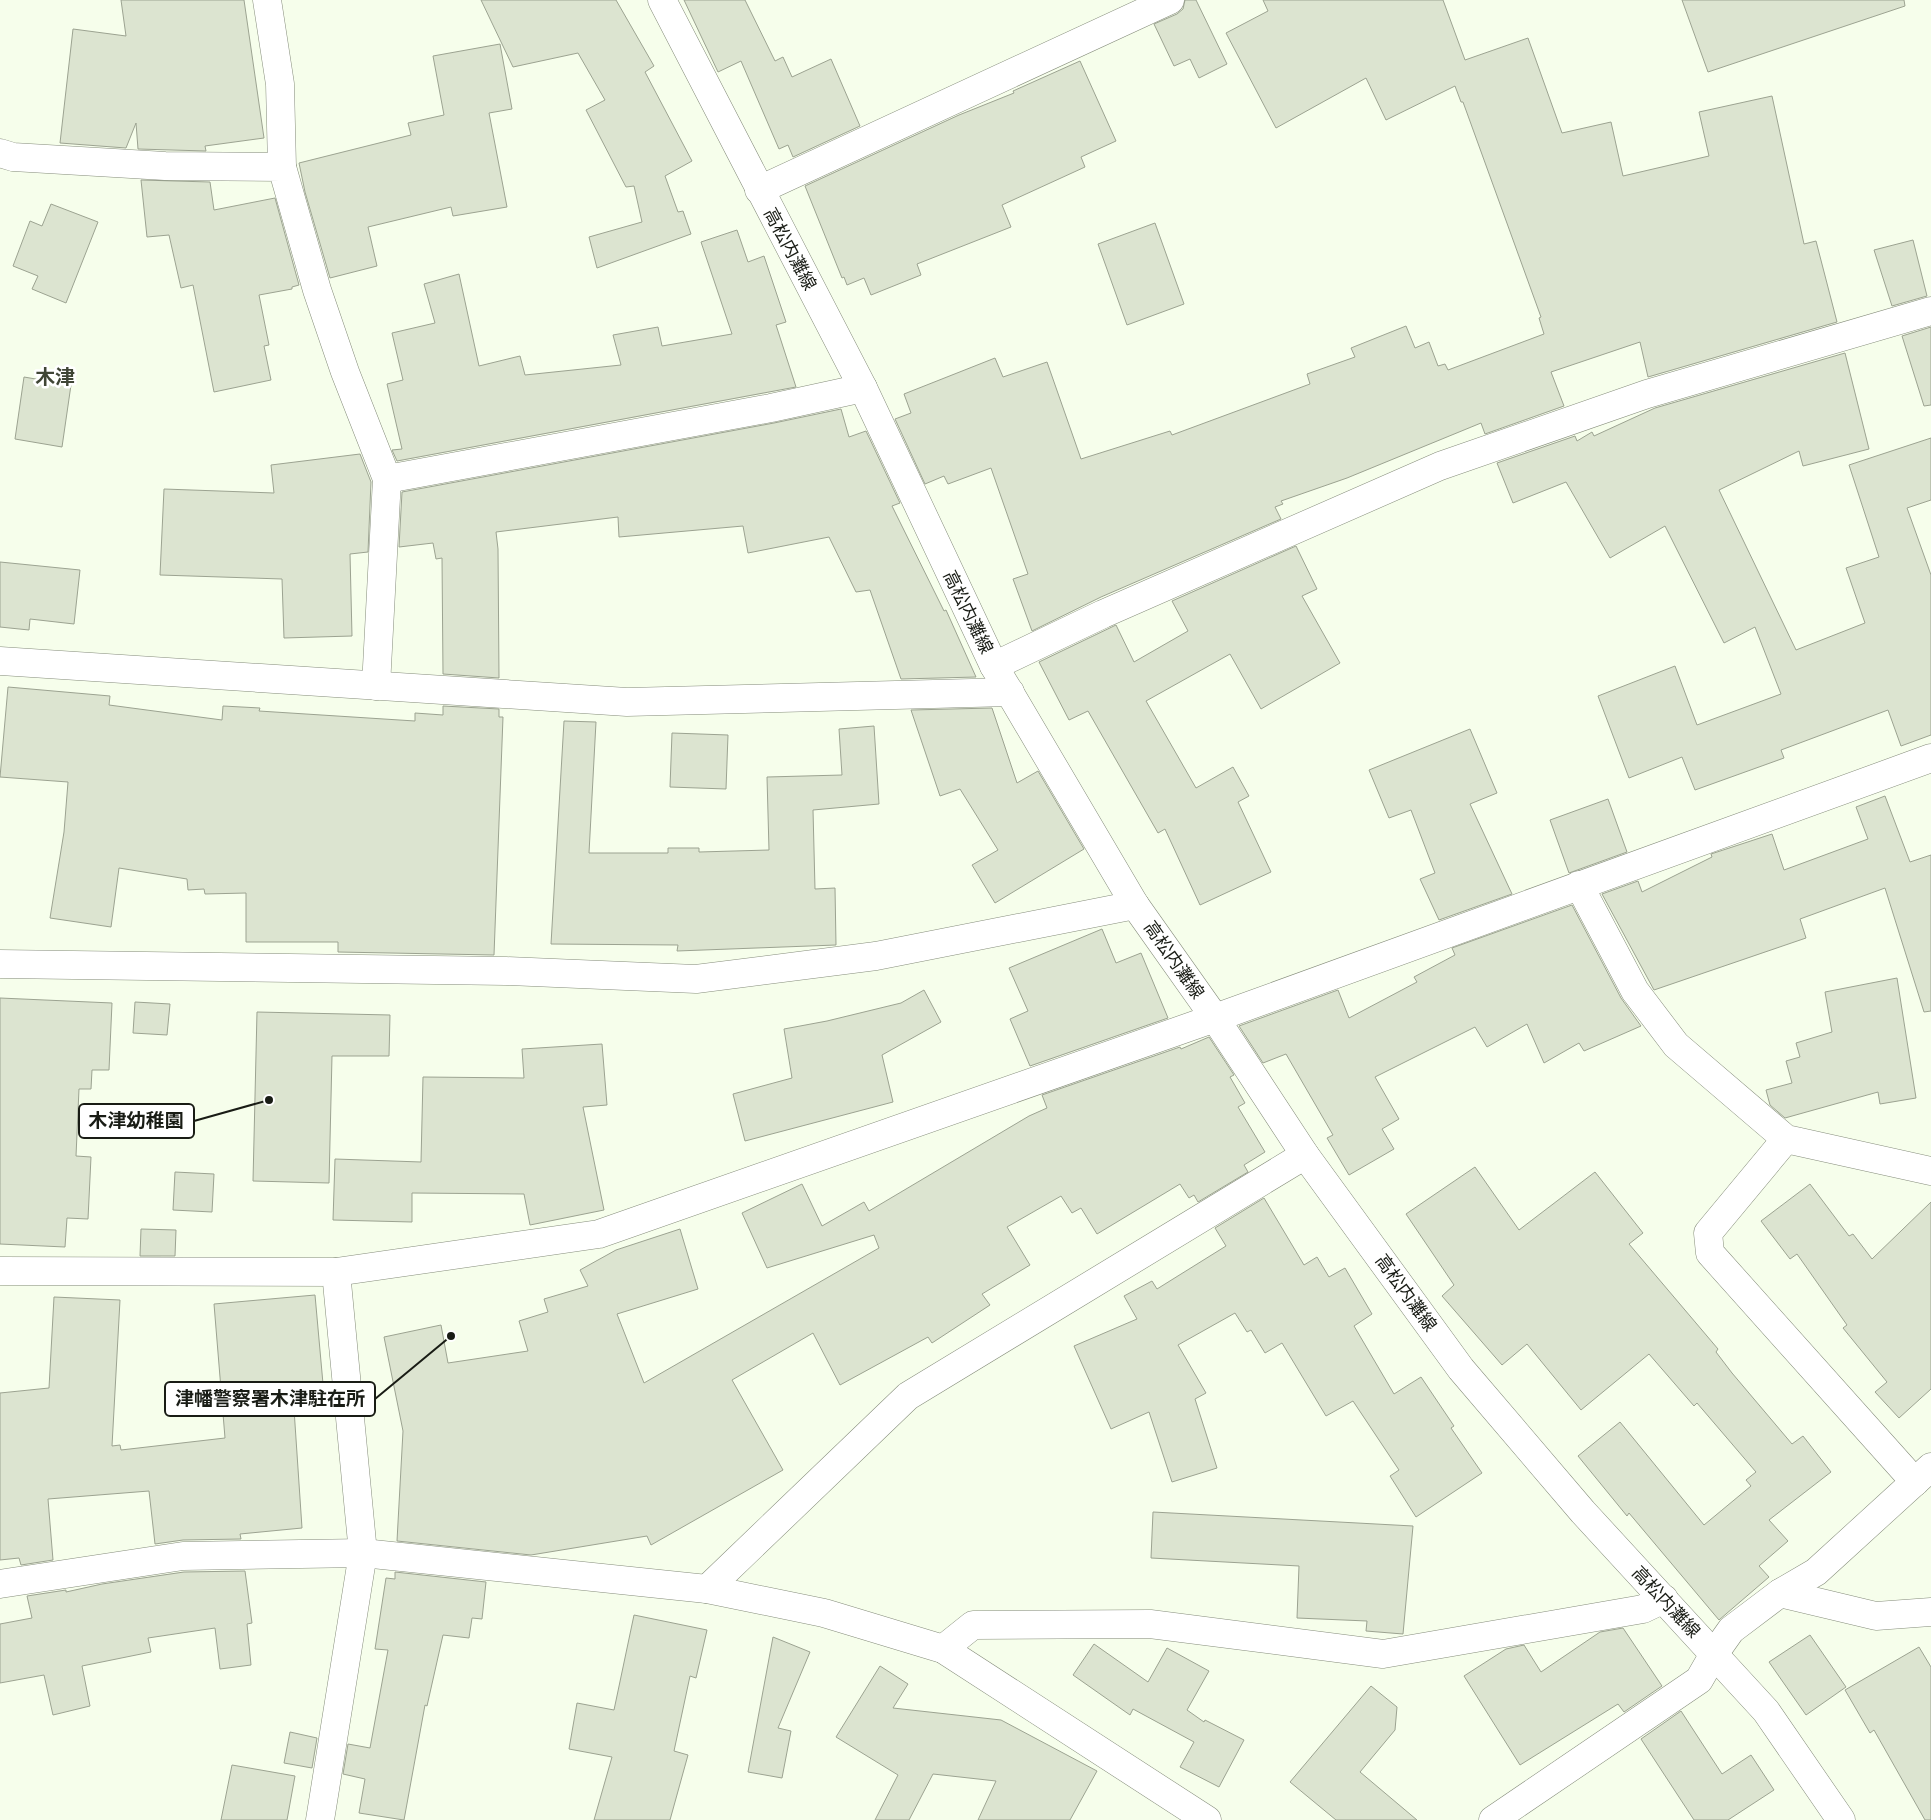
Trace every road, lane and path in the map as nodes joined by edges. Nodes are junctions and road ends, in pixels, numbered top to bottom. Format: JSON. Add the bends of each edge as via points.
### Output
{"nodes":[{"id":1,"x":267,"y":0,"type":"edge"},
{"id":2,"x":662,"y":0,"type":"edge"},
{"id":3,"x":1170,"y":0,"type":"edge"},
{"id":4,"x":0,"y":153,"type":"edge"},
{"id":5,"x":282,"y":167,"type":"junction"},
{"id":6,"x":759,"y":190,"type":"junction"},
{"id":7,"x":1931,"y":311,"type":"edge"},
{"id":8,"x":863,"y":388,"type":"junction"},
{"id":9,"x":387,"y":479,"type":"junction"},
{"id":10,"x":0,"y":661,"type":"edge"},
{"id":11,"x":994,"y":666,"type":"junction"},
{"id":12,"x":376,"y":686,"type":"junction"},
{"id":13,"x":1010,"y":692,"type":"junction"},
{"id":14,"x":1931,"y":758,"type":"edge"},
{"id":15,"x":1579,"y":885,"type":"junction"},
{"id":16,"x":1135,"y":904,"type":"junction"},
{"id":17,"x":0,"y":964,"type":"edge"},
{"id":18,"x":1215,"y":1018,"type":"junction"},
{"id":19,"x":1786,"y":1139,"type":"junction"},
{"id":20,"x":1305,"y":1156,"type":"junction"},
{"id":21,"x":1931,"y":1171,"type":"edge"},
{"id":22,"x":0,"y":1271,"type":"edge"},
{"id":23,"x":336,"y":1272,"type":"junction"},
{"id":24,"x":1923,"y":1474,"type":"edge"},
{"id":25,"x":363,"y":1553,"type":"junction"},
{"id":26,"x":1816,"y":1572,"type":"junction"},
{"id":27,"x":0,"y":1584,"type":"edge"},
{"id":28,"x":707,"y":1589,"type":"junction"},
{"id":29,"x":1780,"y":1593,"type":"junction"},
{"id":30,"x":1664,"y":1599,"type":"junction"},
{"id":31,"x":1931,"y":1612,"type":"edge"},
{"id":32,"x":1876,"y":1616,"type":"junction"},
{"id":33,"x":942,"y":1649,"type":"junction"},
{"id":34,"x":1714,"y":1654,"type":"junction"},
{"id":35,"x":320,"y":1820,"type":"edge"},
{"id":36,"x":1207,"y":1820,"type":"edge"},
{"id":37,"x":1493,"y":1820,"type":"edge"},
{"id":38,"x":1841,"y":1820,"type":"edge"}],
"edges":[{"from":1,"to":5,"type":"street","via":[[280,84]]},
{"from":2,"to":6,"type":"street","name":"高松内灘線"},
{"from":3,"to":6,"type":"street"},
{"from":4,"to":5,"type":"street","via":[[165,166]]},
{"from":5,"to":9,"type":"street","via":[[317,290]]},
{"from":6,"to":8,"type":"street","name":"高松内灘線"},
{"from":7,"to":11,"type":"street","via":[[1647,394],[1440,466],[1103,614]]},
{"from":8,"to":9,"type":"street","via":[[772,408]]},
{"from":8,"to":11,"type":"street","name":"高松内灘線"},
{"from":9,"to":12,"type":"street"},
{"from":10,"to":12,"type":"street"},
{"from":11,"to":13,"type":"street","name":"高松内灘線"},
{"from":12,"to":13,"type":"street","via":[[627,702]]},
{"from":13,"to":16,"type":"street","name":"高松内灘線"},
{"from":14,"to":15,"type":"street"},
{"from":15,"to":18,"type":"street"},
{"from":15,"to":19,"type":"street","via":[[1635,991],[1676,1044]]},
{"from":16,"to":17,"type":"street","via":[[876,956],[696,980],[496,971]]},
{"from":16,"to":18,"type":"street","name":"高松内灘線"},
{"from":18,"to":20,"type":"street","name":"高松内灘線"},
{"from":18,"to":23,"type":"street","via":[[600,1234]]},
{"from":19,"to":21,"type":"street"},
{"from":19,"to":24,"type":"street","via":[[1708,1233],[1710,1253]]},
{"from":20,"to":28,"type":"street","via":[[908,1396]]},
{"from":20,"to":30,"type":"street","name":"高松内灘線","via":[[1461,1369],[1583,1512]]},
{"from":22,"to":23,"type":"street"},
{"from":23,"to":25,"type":"street"},
{"from":24,"to":26,"type":"street"},
{"from":25,"to":27,"type":"street","via":[[183,1556]]},
{"from":25,"to":28,"type":"street"},
{"from":25,"to":35,"type":"street"},
{"from":26,"to":29,"type":"street"},
{"from":26,"to":32,"type":"street"},
{"from":28,"to":33,"type":"street","via":[[824,1613]]},
{"from":29,"to":32,"type":"street"},
{"from":29,"to":34,"type":"street","via":[[1732,1630]]},
{"from":30,"to":33,"type":"street","via":[[1643,1608],[1382,1654],[1150,1624],[973,1625]]},
{"from":30,"to":34,"type":"street","name":"高松内灘線"},
{"from":31,"to":32,"type":"street"},
{"from":33,"to":36,"type":"street"},
{"from":34,"to":37,"type":"street","via":[[1699,1680]]},
{"from":34,"to":38,"type":"street","name":"高松内灘線","via":[[1766,1711]]}]}
